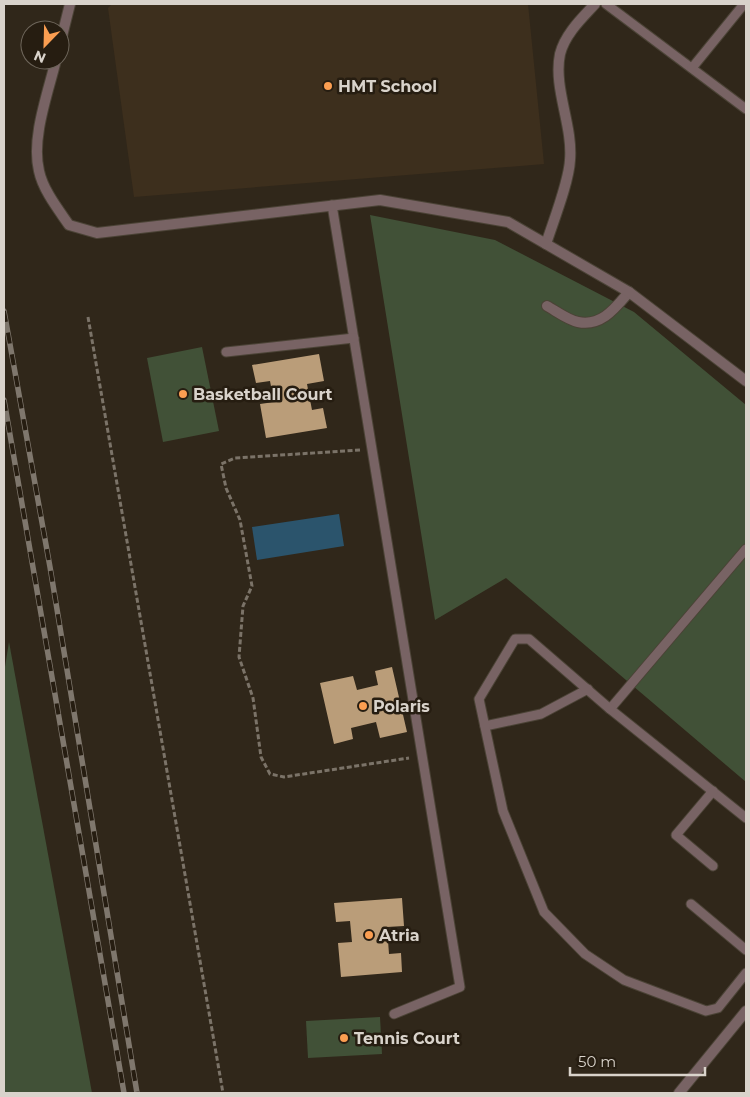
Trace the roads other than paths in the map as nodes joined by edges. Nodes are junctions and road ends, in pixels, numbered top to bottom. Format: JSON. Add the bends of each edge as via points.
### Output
{"nodes":[{"id":1,"x":70,"y":4,"type":"edge"},
{"id":2,"x":595,"y":4,"type":"edge"},
{"id":3,"x":606,"y":4,"type":"edge"},
{"id":4,"x":744,"y":4,"type":"edge"},
{"id":5,"x":66,"y":20,"type":"edge"},
{"id":6,"x":692,"y":68,"type":"junction"},
{"id":7,"x":54,"y":70,"type":"edge"},
{"id":8,"x":746,"y":109,"type":"edge"},
{"id":9,"x":332,"y":205,"type":"junction"},
{"id":10,"x":546,"y":244,"type":"junction"},
{"id":11,"x":629,"y":292,"type":"junction"},
{"id":12,"x":547,"y":306,"type":"dead end"},
{"id":13,"x":354,"y":338,"type":"junction"},
{"id":14,"x":226,"y":352,"type":"dead end"},
{"id":15,"x":746,"y":381,"type":"edge"},
{"id":16,"x":746,"y":549,"type":"edge"},
{"id":17,"x":588,"y":689,"type":"junction"},
{"id":18,"x":610,"y":709,"type":"junction"},
{"id":19,"x":485,"y":726,"type":"junction"},
{"id":20,"x":714,"y":791,"type":"junction"},
{"id":21,"x":746,"y":818,"type":"edge"},
{"id":22,"x":713,"y":866,"type":"dead end"},
{"id":23,"x":691,"y":904,"type":"dead end"},
{"id":24,"x":746,"y":950,"type":"edge"},
{"id":25,"x":746,"y":973,"type":"edge"},
{"id":26,"x":746,"y":1011,"type":"edge"},
{"id":27,"x":394,"y":1014,"type":"dead end"},
{"id":28,"x":679,"y":1093,"type":"edge"}],
"edges":[{"from":1,"to":5,"type":"street"},
{"from":2,"to":10,"type":"street","via":[[569,34],[560,54],[560,79],[571,143],[570,163]]},
{"from":3,"to":6,"type":"lane"},
{"from":4,"to":6,"type":"lane"},
{"from":6,"to":8,"type":"lane"},
{"from":7,"to":9,"type":"street","via":[[36,144],[39,172],[69,225],[97,232]]},
{"from":9,"to":10,"type":"street","via":[[380,200],[508,222]]},
{"from":9,"to":13,"type":"lane"},
{"from":10,"to":11,"type":"street"},
{"from":11,"to":12,"type":"street","via":[[613,312],[598,320],[578,322]]},
{"from":11,"to":15,"type":"street"},
{"from":13,"to":14,"type":"lane"},
{"from":13,"to":27,"type":"lane","via":[[460,987]]},
{"from":16,"to":18,"type":"lane"},
{"from":17,"to":18,"type":"lane"},
{"from":17,"to":19,"type":"lane","via":[[540,714]]},
{"from":17,"to":19,"type":"lane","via":[[529,639],[515,639],[479,699]]},
{"from":18,"to":20,"type":"lane"},
{"from":19,"to":25,"type":"lane","via":[[503,811],[544,912],[585,954],[624,980],[706,1010],[718,1008]]},
{"from":20,"to":21,"type":"lane"},
{"from":20,"to":22,"type":"lane","via":[[676,835]]},
{"from":23,"to":24,"type":"lane"},
{"from":26,"to":28,"type":"street"}]}
